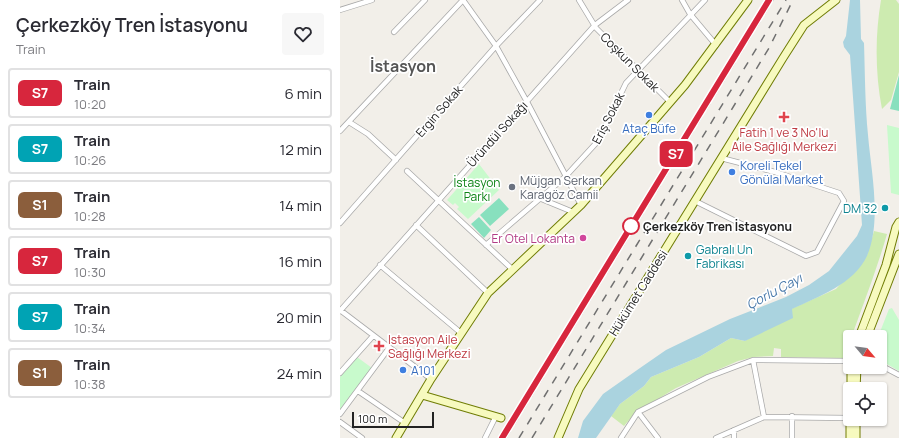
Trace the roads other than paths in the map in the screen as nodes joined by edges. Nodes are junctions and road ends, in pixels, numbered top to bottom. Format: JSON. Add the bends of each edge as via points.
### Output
{"nodes":[{"id":1,"x":372,"y":0,"type":"edge"},
{"id":2,"x":425,"y":0,"type":"edge"},
{"id":3,"x":463,"y":0,"type":"edge"},
{"id":4,"x":540,"y":0,"type":"edge"},
{"id":5,"x":580,"y":0,"type":"edge"},
{"id":6,"x":628,"y":0,"type":"edge"},
{"id":7,"x":682,"y":0,"type":"edge"},
{"id":8,"x":705,"y":0,"type":"edge"},
{"id":9,"x":748,"y":0,"type":"edge"},
{"id":10,"x":836,"y":0,"type":"edge"},
{"id":11,"x":340,"y":10,"type":"edge"},
{"id":12,"x":690,"y":14,"type":"junction"},
{"id":13,"x":595,"y":25,"type":"junction"},
{"id":14,"x":394,"y":32,"type":"dead end"},
{"id":15,"x":716,"y":45,"type":"junction"},
{"id":16,"x":496,"y":46,"type":"junction"},
{"id":17,"x":639,"y":69,"type":"junction"},
{"id":18,"x":526,"y":100,"type":"junction"},
{"id":19,"x":670,"y":102,"type":"junction"},
{"id":20,"x":349,"y":122,"type":"junction"},
{"id":21,"x":340,"y":130,"type":"edge"},
{"id":22,"x":720,"y":158,"type":"junction"},
{"id":23,"x":396,"y":160,"type":"junction"},
{"id":24,"x":407,"y":171,"type":"dead end"},
{"id":25,"x":565,"y":177,"type":"junction"},
{"id":26,"x":539,"y":198,"type":"junction"},
{"id":27,"x":437,"y":200,"type":"junction"},
{"id":28,"x":695,"y":201,"type":"junction"},
{"id":29,"x":581,"y":205,"type":"junction"},
{"id":30,"x":573,"y":212,"type":"junction"},
{"id":31,"x":340,"y":224,"type":"edge"},
{"id":32,"x":898,"y":224,"type":"edge"},
{"id":33,"x":416,"y":225,"type":"junction"},
{"id":34,"x":899,"y":236,"type":"edge"},
{"id":35,"x":486,"y":245,"type":"junction"},
{"id":36,"x":899,"y":254,"type":"edge"},
{"id":37,"x":380,"y":265,"type":"junction"},
{"id":38,"x":512,"y":269,"type":"junction"},
{"id":39,"x":488,"y":293,"type":"junction"},
{"id":40,"x":340,"y":310,"type":"edge"},
{"id":41,"x":862,"y":330,"type":"edge"},
{"id":42,"x":870,"y":330,"type":"edge"},
{"id":43,"x":461,"y":333,"type":"junction"},
{"id":44,"x":373,"y":336,"type":"junction"},
{"id":45,"x":389,"y":348,"type":"junction"},
{"id":46,"x":754,"y":360,"type":"junction"},
{"id":47,"x":843,"y":361,"type":"edge"},
{"id":48,"x":887,"y":369,"type":"edge"},
{"id":49,"x":340,"y":374,"type":"edge"},
{"id":50,"x":899,"y":375,"type":"edge"},
{"id":51,"x":431,"y":379,"type":"junction"},
{"id":52,"x":358,"y":391,"type":"junction"},
{"id":53,"x":422,"y":395,"type":"junction"},
{"id":54,"x":638,"y":412,"type":"junction"},
{"id":55,"x":340,"y":414,"type":"edge"},
{"id":56,"x":792,"y":416,"type":"junction"},
{"id":57,"x":843,"y":416,"type":"edge"},
{"id":58,"x":498,"y":417,"type":"joint"},
{"id":59,"x":764,"y":417,"type":"junction"},
{"id":60,"x":340,"y":422,"type":"edge"},
{"id":61,"x":405,"y":423,"type":"junction"},
{"id":62,"x":850,"y":426,"type":"edge"},
{"id":63,"x":856,"y":426,"type":"edge"},
{"id":64,"x":734,"y":430,"type":"junction"},
{"id":65,"x":362,"y":438,"type":"edge"},
{"id":66,"x":396,"y":438,"type":"edge"},
{"id":67,"x":485,"y":438,"type":"edge"},
{"id":68,"x":558,"y":438,"type":"edge"},
{"id":69,"x":621,"y":438,"type":"edge"},
{"id":70,"x":658,"y":438,"type":"edge"},
{"id":71,"x":716,"y":438,"type":"edge"},
{"id":72,"x":734,"y":438,"type":"edge"},
{"id":73,"x":792,"y":438,"type":"edge"},
{"id":74,"x":850,"y":438,"type":"edge"},
{"id":75,"x":856,"y":438,"type":"edge"}],
"edges":[{"from":1,"to":11,"type":"street"},
{"from":2,"to":14,"type":"street"},
{"from":3,"to":16,"type":"street"},
{"from":3,"to":20,"type":"street"},
{"from":4,"to":16,"type":"street","name":"Ergin Sokak"},
{"from":5,"to":13,"type":"street","name":"Coşkun Sokak"},
{"from":6,"to":13,"type":"street","name":"Üründül Sokağı"},
{"from":7,"to":12,"type":"street"},
{"from":8,"to":12,"type":"street","name":"Eriş Sokak"},
{"from":9,"to":15,"type":"main road"},
{"from":10,"to":22,"type":"main road","name":"Hükümet Caddesi","via":[[804,25]]},
{"from":12,"to":15,"type":"street"},
{"from":12,"to":17,"type":"street","name":"Eriş Sokak"},
{"from":13,"to":17,"type":"street","name":"Coşkun Sokak","via":[[607,40]]},
{"from":13,"to":18,"type":"street","name":"Üründül Sokağı"},
{"from":15,"to":19,"type":"main road"},
{"from":16,"to":18,"type":"street"},
{"from":16,"to":23,"type":"street","name":"Ergin Sokak"},
{"from":17,"to":19,"type":"street","name":"Coşkun Sokak"},
{"from":17,"to":25,"type":"street","name":"Eriş Sokak","via":[[626,83],[598,141]]},
{"from":18,"to":25,"type":"street"},
{"from":18,"to":27,"type":"street","name":"Üründül Sokağı"},
{"from":19,"to":29,"type":"main road"},
{"from":20,"to":21,"type":"street"},
{"from":20,"to":23,"type":"street","via":[[368,134]]},
{"from":22,"to":28,"type":"main road","name":"Hükümet Caddesi"},
{"from":22,"to":28,"type":"street","via":[[775,172],[839,193],[844,201],[817,252],[806,256]]},
{"from":23,"to":31,"type":"street","name":"Ergin Sokak"},
{"from":24,"to":27,"type":"street"},
{"from":25,"to":26,"type":"street","name":"Eriş Sokak"},
{"from":25,"to":29,"type":"street"},
{"from":26,"to":30,"type":"street"},
{"from":26,"to":35,"type":"street","name":"Eriş Sokak"},
{"from":27,"to":33,"type":"street","name":"Üründül Sokağı"},
{"from":27,"to":35,"type":"street"},
{"from":28,"to":68,"type":"main road","name":"Hükümet Caddesi","via":[[577,393]]},
{"from":29,"to":30,"type":"main road"},
{"from":30,"to":38,"type":"main road"},
{"from":32,"to":34,"type":"main road","via":[[895,232]]},
{"from":32,"to":41,"type":"main road"},
{"from":33,"to":37,"type":"street","name":"Üründül Sokağı"},
{"from":33,"to":39,"type":"street"},
{"from":35,"to":38,"type":"street"},
{"from":36,"to":42,"type":"main road"},
{"from":37,"to":40,"type":"street","name":"Üründül Sokağı"},
{"from":37,"to":43,"type":"street"},
{"from":38,"to":39,"type":"main road"},
{"from":39,"to":43,"type":"main road"},
{"from":40,"to":44,"type":"street"},
{"from":43,"to":51,"type":"main road"},
{"from":44,"to":45,"type":"street"},
{"from":44,"to":49,"type":"street"},
{"from":45,"to":51,"type":"street"},
{"from":45,"to":52,"type":"street"},
{"from":46,"to":47,"type":"street"},
{"from":46,"to":54,"type":"street","via":[[708,377]]},
{"from":46,"to":59,"type":"street"},
{"from":48,"to":50,"type":"street"},
{"from":51,"to":53,"type":"main road"},
{"from":52,"to":55,"type":"street"},
{"from":52,"to":61,"type":"street"},
{"from":53,"to":58,"type":"main road"},
{"from":53,"to":61,"type":"main road"},
{"from":54,"to":69,"type":"street"},
{"from":54,"to":70,"type":"street"},
{"from":56,"to":57,"type":"street"},
{"from":56,"to":59,"type":"street"},
{"from":56,"to":73,"type":"street"},
{"from":58,"to":67,"type":"street"},
{"from":59,"to":64,"type":"street"},
{"from":60,"to":65,"type":"street"},
{"from":61,"to":66,"type":"main road"},
{"from":62,"to":74,"type":"main road"},
{"from":63,"to":75,"type":"main road"},
{"from":64,"to":71,"type":"street"},
{"from":64,"to":72,"type":"street"}]}
